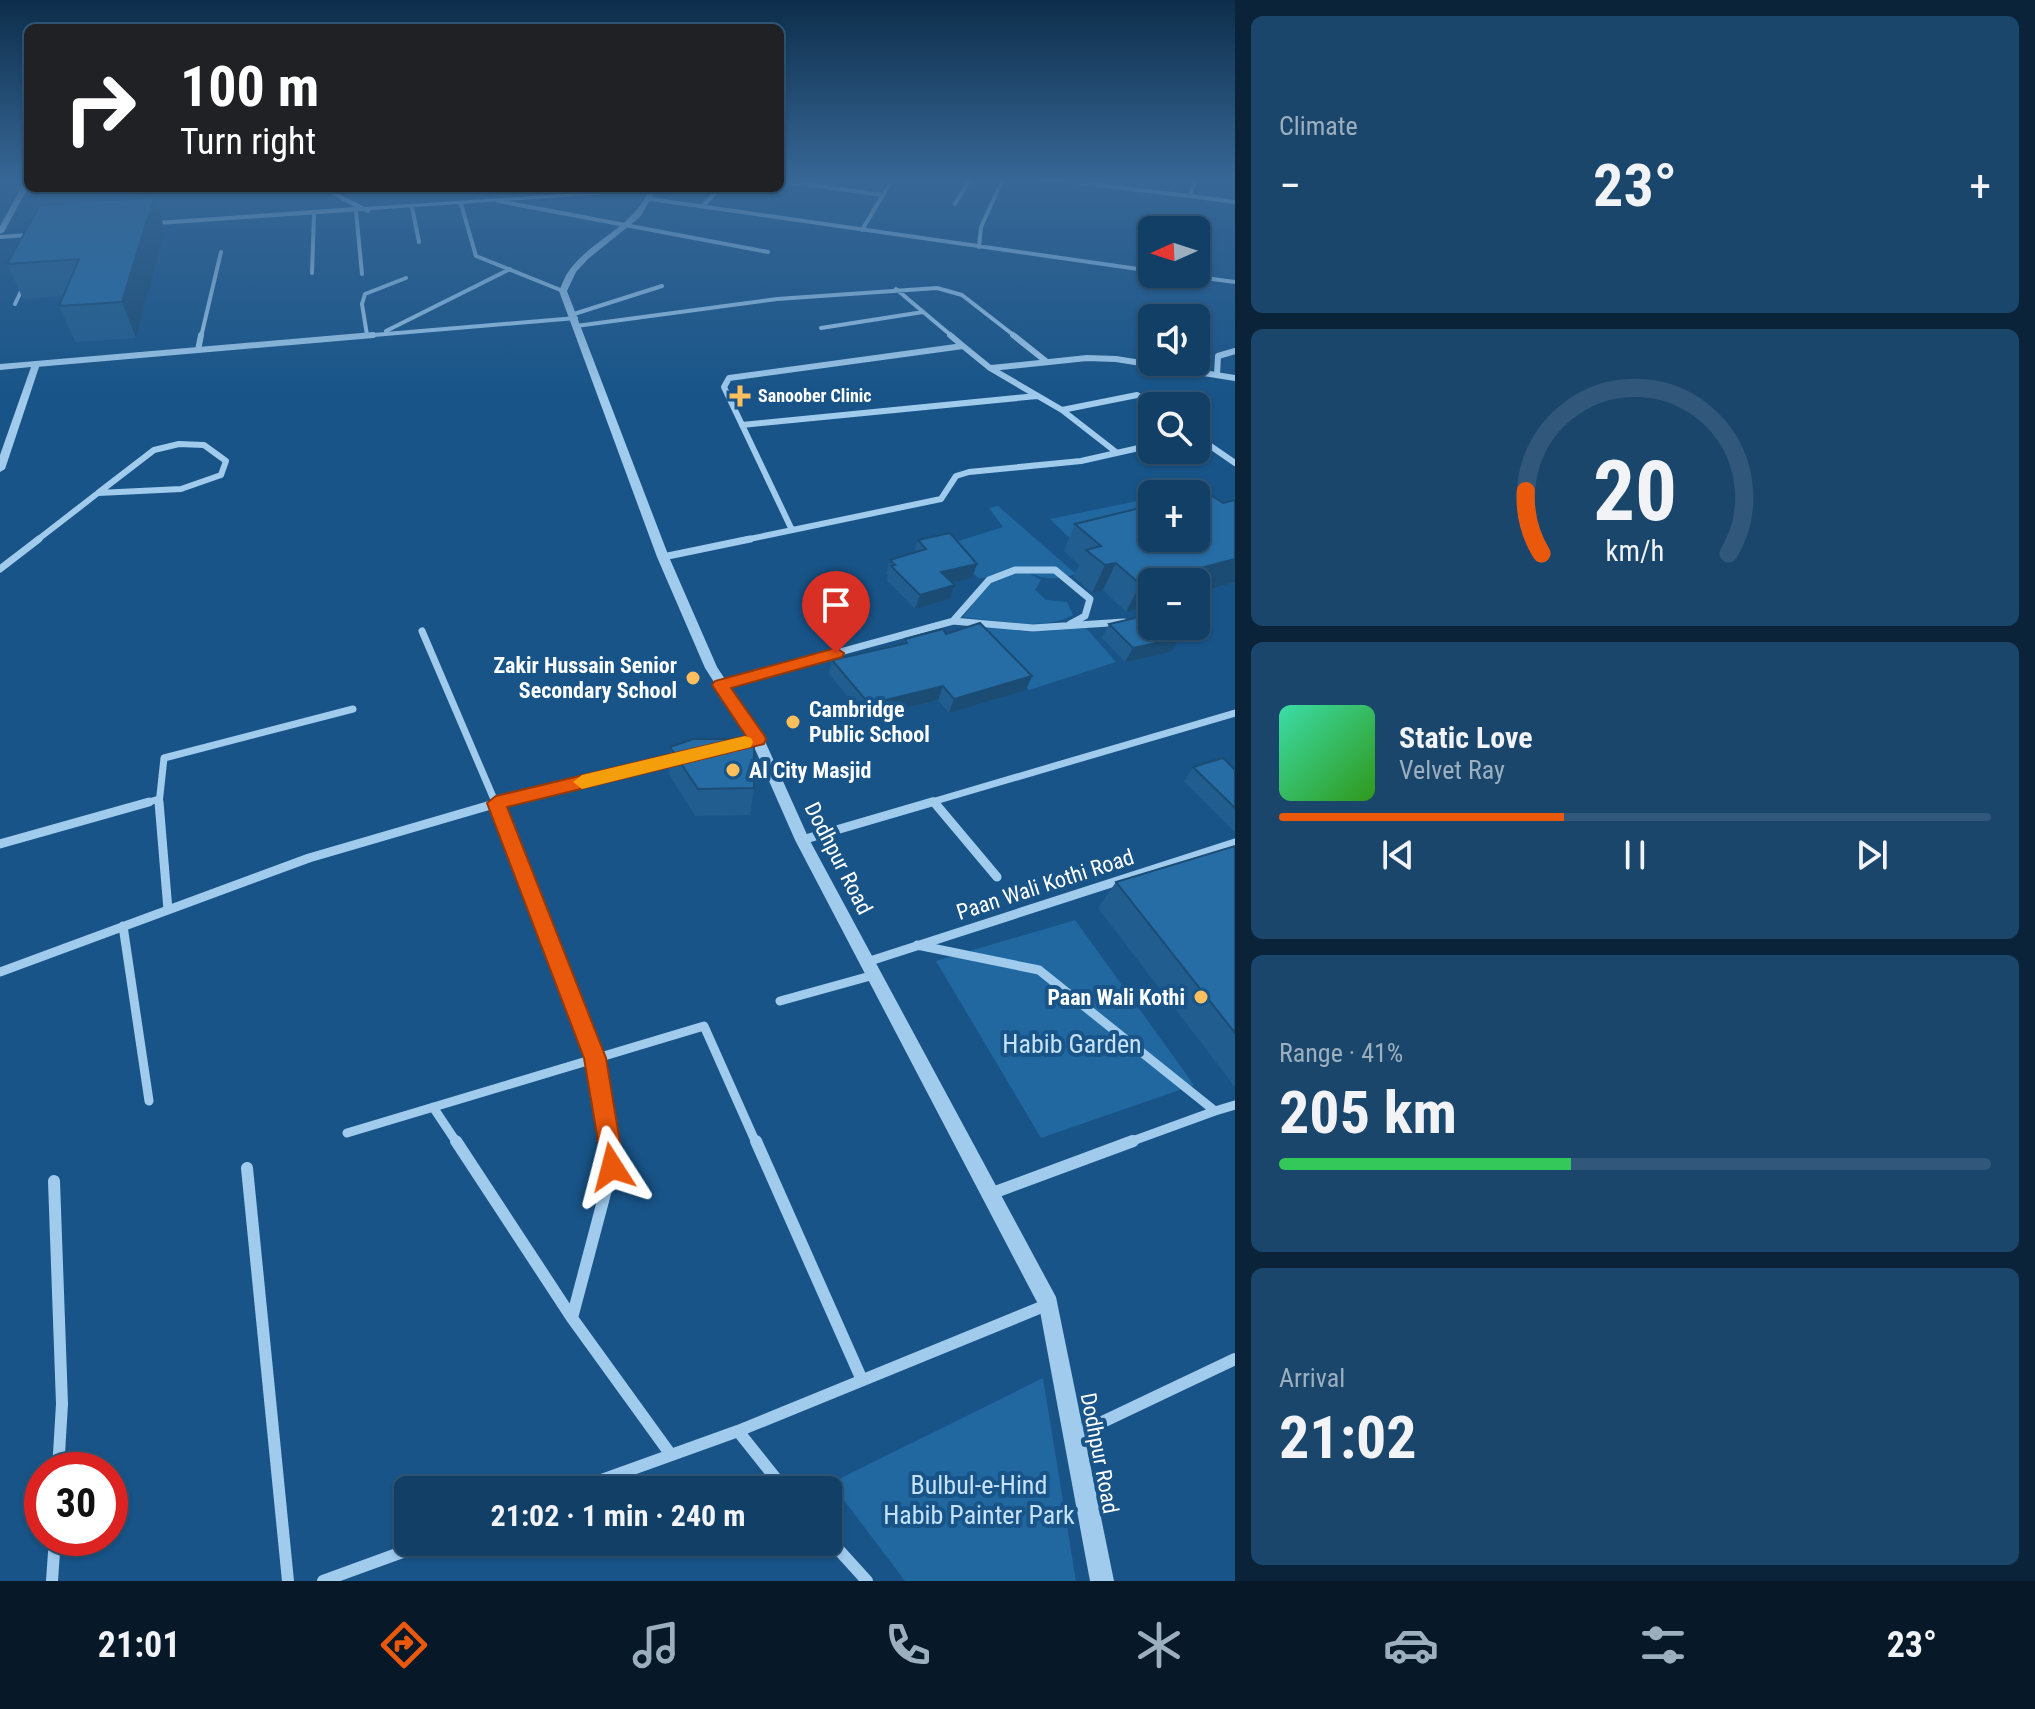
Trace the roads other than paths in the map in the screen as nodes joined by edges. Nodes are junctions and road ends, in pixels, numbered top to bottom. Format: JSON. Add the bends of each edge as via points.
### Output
{"nodes":[{"id":1,"x":221,"y":252,"type":"dead end"},
{"id":2,"x":313,"y":253,"type":"edge"},
{"id":3,"x":360,"y":253,"type":"edge"},
{"id":4,"x":475,"y":253,"type":"edge"},
{"id":5,"x":595,"y":253,"type":"edge"},
{"id":6,"x":1021,"y":253,"type":"edge"},
{"id":7,"x":510,"y":269,"type":"junction"},
{"id":8,"x":1138,"y":269,"type":"edge"},
{"id":9,"x":312,"y":273,"type":"dead end"},
{"id":10,"x":362,"y":274,"type":"dead end"},
{"id":11,"x":406,"y":278,"type":"dead end"},
{"id":12,"x":1210,"y":279,"type":"edge"},
{"id":13,"x":27,"y":280,"type":"edge"},
{"id":14,"x":1235,"y":282,"type":"edge"},
{"id":15,"x":662,"y":286,"type":"dead end"},
{"id":16,"x":895,"y":289,"type":"junction"},
{"id":17,"x":563,"y":291,"type":"junction"},
{"id":18,"x":15,"y":304,"type":"dead end"},
{"id":19,"x":923,"y":312,"type":"junction"},
{"id":20,"x":575,"y":319,"type":"junction"},
{"id":21,"x":821,"y":328,"type":"dead end"},
{"id":22,"x":382,"y":334,"type":"junction"},
{"id":23,"x":367,"y":335,"type":"junction"},
{"id":24,"x":963,"y":346,"type":"junction"},
{"id":25,"x":198,"y":350,"type":"junction"},
{"id":26,"x":1235,"y":351,"type":"edge"},
{"id":27,"x":1047,"y":362,"type":"junction"},
{"id":28,"x":36,"y":364,"type":"junction"},
{"id":29,"x":0,"y":367,"type":"edge"},
{"id":30,"x":990,"y":368,"type":"junction"},
{"id":31,"x":1217,"y":375,"type":"junction"},
{"id":32,"x":1235,"y":378,"type":"edge"},
{"id":33,"x":1038,"y":396,"type":"junction"},
{"id":34,"x":1138,"y":396,"type":"edge"},
{"id":35,"x":1062,"y":410,"type":"junction"},
{"id":36,"x":742,"y":425,"type":"junction"},
{"id":37,"x":1210,"y":446,"type":"edge"},
{"id":38,"x":1138,"y":448,"type":"edge"},
{"id":39,"x":1116,"y":452,"type":"junction"},
{"id":40,"x":1235,"y":463,"type":"edge"},
{"id":41,"x":0,"y":469,"type":"edge"},
{"id":42,"x":98,"y":493,"type":"junction"},
{"id":43,"x":792,"y":530,"type":"junction"},
{"id":44,"x":663,"y":557,"type":"junction"},
{"id":45,"x":0,"y":569,"type":"edge"},
{"id":46,"x":953,"y":621,"type":"junction"},
{"id":47,"x":1129,"y":622,"type":"edge"},
{"id":48,"x":1067,"y":626,"type":"junction"},
{"id":49,"x":422,"y":631,"type":"dead end"},
{"id":50,"x":720,"y":685,"type":"junction"},
{"id":51,"x":353,"y":709,"type":"dead end"},
{"id":52,"x":1235,"y":713,"type":"edge"},
{"id":53,"x":696,"y":754,"type":"edge"},
{"id":54,"x":159,"y":799,"type":"junction"},
{"id":55,"x":933,"y":801,"type":"junction"},
{"id":56,"x":496,"y":803,"type":"junction"},
{"id":57,"x":802,"y":840,"type":"junction"},
{"id":58,"x":1235,"y":843,"type":"edge"},
{"id":59,"x":0,"y":844,"type":"edge"},
{"id":60,"x":997,"y":877,"type":"dead end"},
{"id":61,"x":168,"y":910,"type":"junction"},
{"id":62,"x":123,"y":926,"type":"junction"},
{"id":63,"x":916,"y":944,"type":"junction"},
{"id":64,"x":870,"y":968,"type":"junction"},
{"id":65,"x":0,"y":972,"type":"edge"},
{"id":66,"x":780,"y":1001,"type":"dead end"},
{"id":67,"x":595,"y":1058,"type":"junction"},
{"id":68,"x":149,"y":1101,"type":"dead end"},
{"id":69,"x":1235,"y":1105,"type":"edge"},
{"id":70,"x":433,"y":1107,"type":"junction"},
{"id":71,"x":1215,"y":1111,"type":"junction"},
{"id":72,"x":347,"y":1133,"type":"dead end"},
{"id":73,"x":247,"y":1168,"type":"dead end"},
{"id":74,"x":54,"y":1181,"type":"dead end"},
{"id":75,"x":990,"y":1194,"type":"junction"},
{"id":76,"x":1049,"y":1304,"type":"junction"},
{"id":77,"x":572,"y":1318,"type":"junction"},
{"id":78,"x":1235,"y":1359,"type":"edge"},
{"id":79,"x":862,"y":1380,"type":"junction"},
{"id":80,"x":738,"y":1431,"type":"junction"},
{"id":81,"x":1074,"y":1435,"type":"junction"},
{"id":82,"x":59,"y":1452,"type":"edge"},
{"id":83,"x":671,"y":1455,"type":"junction"},
{"id":84,"x":613,"y":1476,"type":"edge"},
{"id":85,"x":774,"y":1476,"type":"edge"},
{"id":86,"x":842,"y":1553,"type":"edge"},
{"id":87,"x":394,"y":1555,"type":"edge"},
{"id":88,"x":54,"y":1556,"type":"edge"},
{"id":89,"x":52,"y":1581,"type":"edge"},
{"id":90,"x":288,"y":1581,"type":"edge"},
{"id":91,"x":323,"y":1581,"type":"edge"},
{"id":92,"x":867,"y":1581,"type":"edge"},
{"id":93,"x":1102,"y":1581,"type":"edge"}],
"edges":[{"from":1,"to":25,"type":"street"},
{"from":2,"to":9,"type":"street"},
{"from":3,"to":10,"type":"street"},
{"from":4,"to":7,"type":"street"},
{"from":5,"to":17,"type":"street","via":[[573,269]]},
{"from":6,"to":8,"type":"street"},
{"from":7,"to":17,"type":"street"},
{"from":7,"to":22,"type":"street"},
{"from":11,"to":23,"type":"street","via":[[365,294]]},
{"from":12,"to":14,"type":"street"},
{"from":13,"to":18,"type":"street"},
{"from":15,"to":20,"type":"street"},
{"from":16,"to":19,"type":"street"},
{"from":16,"to":20,"type":"street"},
{"from":16,"to":27,"type":"street","via":[[937,288],[962,295]]},
{"from":17,"to":20,"type":"street","name":"Dodhpur Road"},
{"from":19,"to":21,"type":"street"},
{"from":19,"to":24,"type":"street"},
{"from":20,"to":22,"type":"street"},
{"from":20,"to":44,"type":"street","name":"Dodhpur Road"},
{"from":22,"to":23,"type":"street"},
{"from":23,"to":25,"type":"street"},
{"from":24,"to":30,"type":"street"},
{"from":24,"to":36,"type":"street","via":[[729,378],[724,387]]},
{"from":25,"to":28,"type":"street"},
{"from":26,"to":31,"type":"street","via":[[1218,356]]},
{"from":27,"to":30,"type":"street"},
{"from":27,"to":31,"type":"street","via":[[1116,359]]},
{"from":28,"to":29,"type":"street"},
{"from":28,"to":41,"type":"street"},
{"from":30,"to":33,"type":"street"},
{"from":31,"to":32,"type":"street"},
{"from":33,"to":35,"type":"street"},
{"from":33,"to":36,"type":"street"},
{"from":34,"to":35,"type":"street"},
{"from":35,"to":39,"type":"street"},
{"from":36,"to":43,"type":"street"},
{"from":37,"to":40,"type":"street"},
{"from":38,"to":39,"type":"street"},
{"from":39,"to":43,"type":"street","via":[[1081,461],[969,472],[956,476],[941,499]]},
{"from":42,"to":42,"type":"street","via":[[154,450],[204,445],[226,461],[221,475],[181,489]]},
{"from":42,"to":45,"type":"street"},
{"from":43,"to":44,"type":"street"},
{"from":44,"to":50,"type":"street","name":"Dodhpur Road"},
{"from":46,"to":48,"type":"street"},
{"from":46,"to":48,"type":"street","via":[[1000,573],[1040,569],[1055,570],[1090,599],[1085,616]]},
{"from":46,"to":50,"type":"street"},
{"from":47,"to":48,"type":"street"},
{"from":49,"to":56,"type":"street"},
{"from":50,"to":57,"type":"street","name":"Dodhpur Road"},
{"from":51,"to":54,"type":"street","via":[[164,758]]},
{"from":52,"to":55,"type":"street"},
{"from":53,"to":56,"type":"street"},
{"from":54,"to":59,"type":"street"},
{"from":54,"to":61,"type":"street"},
{"from":55,"to":57,"type":"street"},
{"from":55,"to":60,"type":"street"},
{"from":56,"to":61,"type":"street","via":[[309,858]]},
{"from":56,"to":67,"type":"street"},
{"from":57,"to":64,"type":"street","name":"Dodhpur Road"},
{"from":58,"to":63,"type":"street","name":"Paan Wali Kothi Road"},
{"from":61,"to":62,"type":"street"},
{"from":62,"to":65,"type":"street"},
{"from":62,"to":68,"type":"street"},
{"from":63,"to":64,"type":"street","name":"Paan Wali Kothi Road"},
{"from":63,"to":71,"type":"street","via":[[1039,970]]},
{"from":64,"to":66,"type":"street","name":"Paan Wali Kothi Road"},
{"from":64,"to":75,"type":"street","name":"Dodhpur Road"},
{"from":67,"to":70,"type":"street"},
{"from":67,"to":77,"type":"street","via":[[612,1167]]},
{"from":67,"to":79,"type":"street","via":[[704,1026]]},
{"from":69,"to":71,"type":"street"},
{"from":70,"to":72,"type":"street"},
{"from":70,"to":77,"type":"street"},
{"from":71,"to":75,"type":"street"},
{"from":73,"to":90,"type":"street"},
{"from":74,"to":82,"type":"street"},
{"from":75,"to":76,"type":"street","name":"Dodhpur Road"},
{"from":76,"to":79,"type":"street"},
{"from":76,"to":81,"type":"street","name":"Dodhpur Road"},
{"from":77,"to":83,"type":"street"},
{"from":78,"to":81,"type":"street"},
{"from":79,"to":80,"type":"street"},
{"from":80,"to":83,"type":"street"},
{"from":80,"to":85,"type":"street"},
{"from":81,"to":93,"type":"street","name":"Dodhpur Road"},
{"from":83,"to":84,"type":"street"},
{"from":86,"to":92,"type":"street"},
{"from":87,"to":91,"type":"street"},
{"from":88,"to":89,"type":"street"}]}
